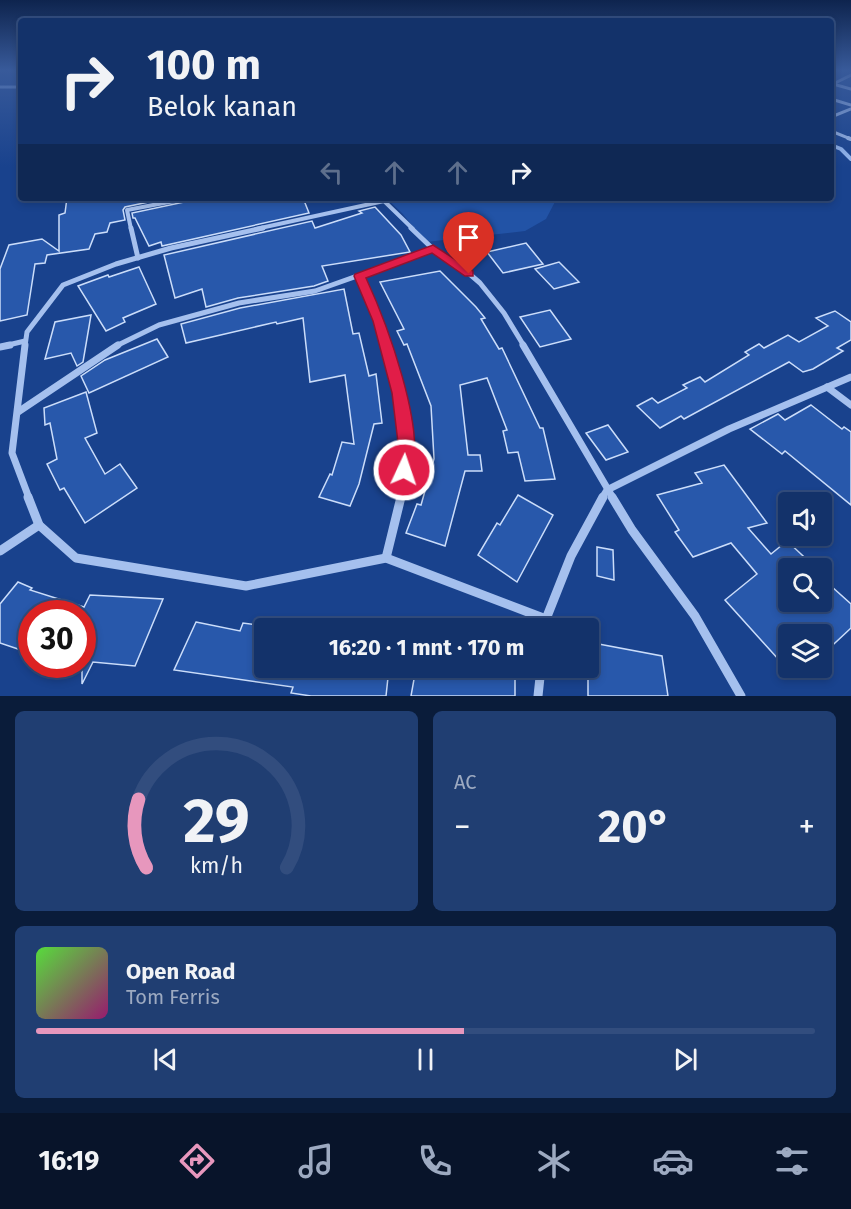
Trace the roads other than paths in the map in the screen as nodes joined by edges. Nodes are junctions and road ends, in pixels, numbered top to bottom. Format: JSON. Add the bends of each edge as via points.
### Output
{"nodes":[{"id":1,"x":851,"y":107,"type":"edge"},
{"id":2,"x":834,"y":116,"type":"edge"},
{"id":3,"x":834,"y":132,"type":"edge"},
{"id":4,"x":851,"y":139,"type":"edge"},
{"id":5,"x":174,"y":201,"type":"edge"},
{"id":6,"x":378,"y":201,"type":"edge"},
{"id":7,"x":383,"y":201,"type":"edge"},
{"id":8,"x":433,"y":249,"type":"junction"},
{"id":9,"x":138,"y":258,"type":"junction"},
{"id":10,"x":359,"y":276,"type":"junction"},
{"id":11,"x":25,"y":341,"type":"junction"},
{"id":12,"x":0,"y":347,"type":"edge"},
{"id":13,"x":851,"y":377,"type":"edge"},
{"id":14,"x":827,"y":387,"type":"junction"},
{"id":15,"x":851,"y":405,"type":"edge"},
{"id":16,"x":18,"y":412,"type":"junction"},
{"id":17,"x":607,"y":490,"type":"junction"},
{"id":18,"x":39,"y":525,"type":"junction"},
{"id":19,"x":0,"y":551,"type":"edge"},
{"id":20,"x":386,"y":558,"type":"junction"},
{"id":21,"x":543,"y":618,"type":"edge"},
{"id":22,"x":546,"y":618,"type":"edge"},
{"id":23,"x":540,"y":678,"type":"edge"},
{"id":24,"x":538,"y":696,"type":"edge"},
{"id":25,"x":741,"y":696,"type":"edge"}],
"edges":[{"from":1,"to":2,"type":"street"},
{"from":3,"to":4,"type":"street"},
{"from":5,"to":9,"type":"street","via":[[127,210]]},
{"from":6,"to":9,"type":"street"},
{"from":7,"to":8,"type":"street"},
{"from":8,"to":10,"type":"street"},
{"from":8,"to":17,"type":"street","via":[[480,283],[504,313]]},
{"from":9,"to":11,"type":"street","via":[[63,285],[27,332]]},
{"from":10,"to":16,"type":"street","via":[[315,291],[239,303],[159,325],[122,342]]},
{"from":10,"to":20,"type":"street","via":[[379,321],[399,393],[407,451],[399,509]]},
{"from":11,"to":12,"type":"street"},
{"from":11,"to":16,"type":"street"},
{"from":13,"to":14,"type":"street"},
{"from":14,"to":15,"type":"street"},
{"from":14,"to":17,"type":"street","via":[[729,429]]},
{"from":16,"to":18,"type":"street","via":[[12,453]]},
{"from":17,"to":22,"type":"street","via":[[571,556]]},
{"from":17,"to":25,"type":"street","via":[[695,616]]},
{"from":18,"to":19,"type":"street"},
{"from":18,"to":20,"type":"street","via":[[76,558],[246,586]]},
{"from":20,"to":21,"type":"street"},
{"from":23,"to":24,"type":"street"}]}
